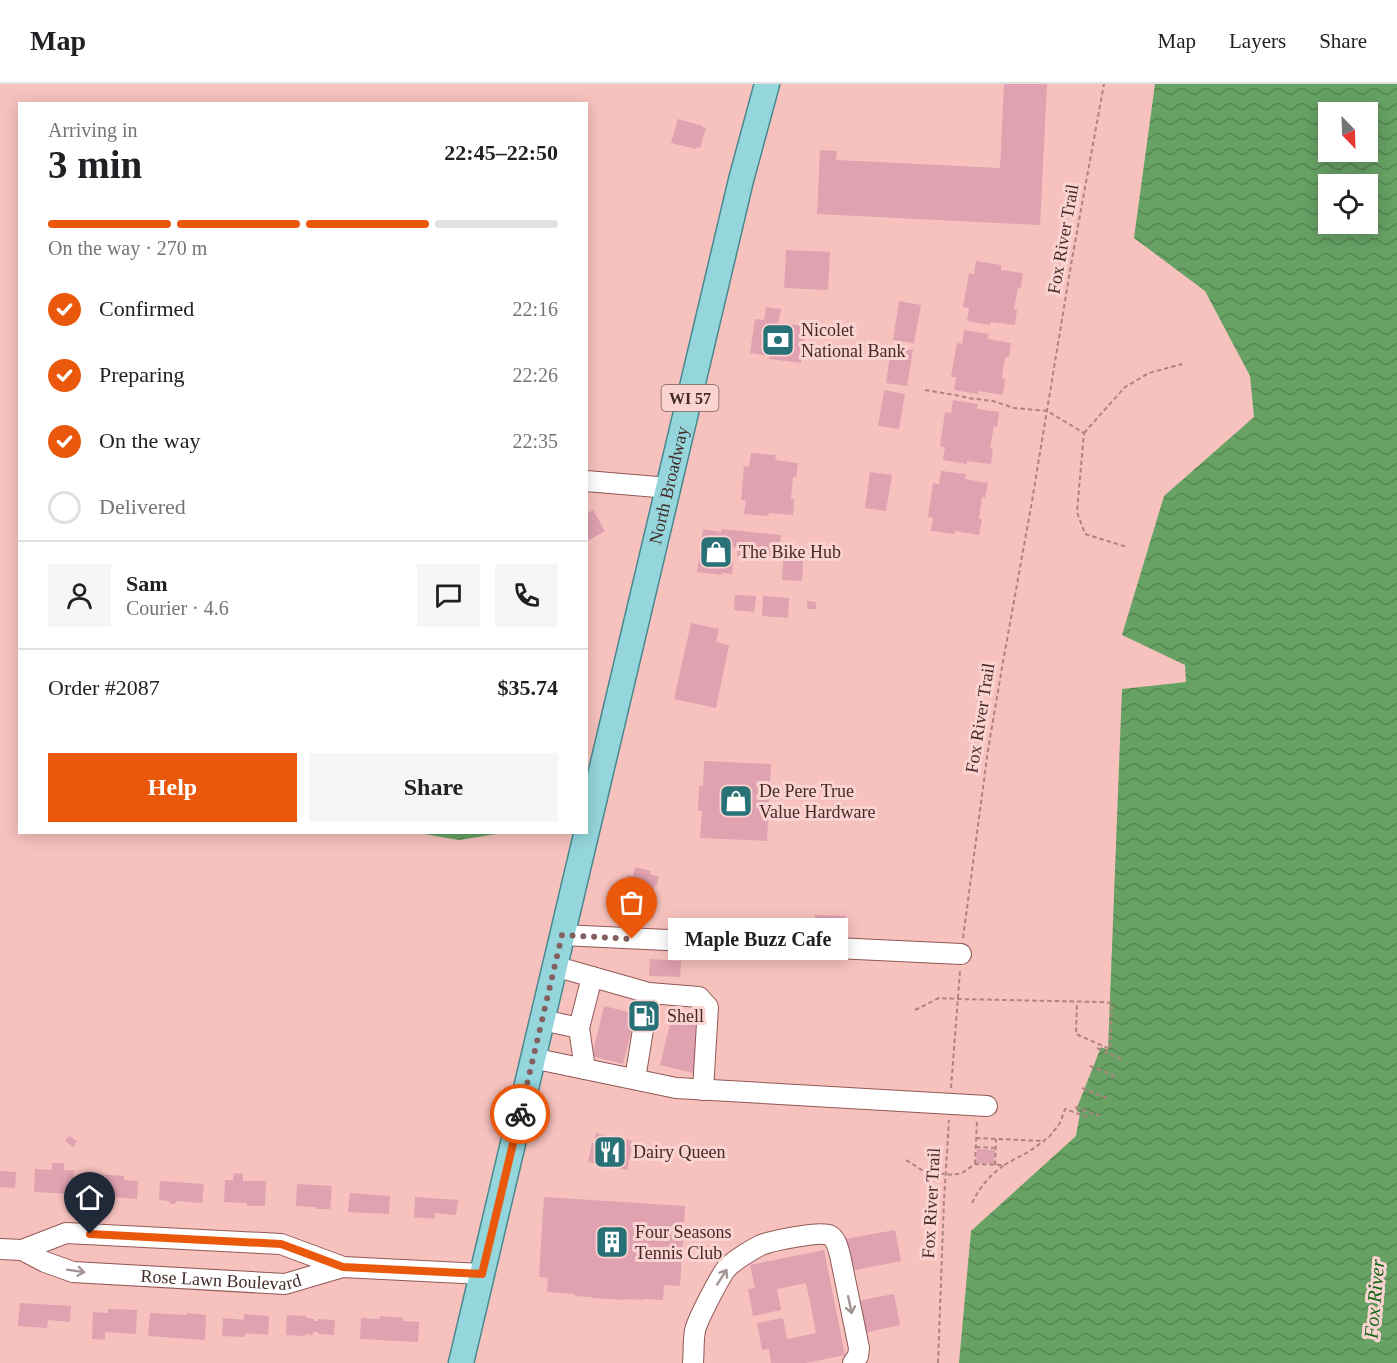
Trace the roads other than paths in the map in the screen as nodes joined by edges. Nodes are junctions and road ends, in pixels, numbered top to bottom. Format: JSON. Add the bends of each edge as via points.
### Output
{"nodes":[{"id":1,"x":767,"y":84,"type":"edge"},
{"id":2,"x":588,"y":481,"type":"edge"},
{"id":3,"x":669,"y":488,"type":"junction"},
{"id":4,"x":588,"y":826,"type":"edge"},
{"id":5,"x":586,"y":834,"type":"edge"},
{"id":6,"x":562,"y":935,"type":"junction"},
{"id":7,"x":960,"y":954,"type":"road end"},
{"id":8,"x":554,"y":966,"type":"junction"},
{"id":9,"x":592,"y":977,"type":"junction"},
{"id":10,"x":649,"y":993,"type":"junction"},
{"id":11,"x":542,"y":1020,"type":"junction"},
{"id":12,"x":579,"y":1028,"type":"junction"},
{"id":13,"x":532,"y":1058,"type":"junction"},
{"id":14,"x":585,"y":1069,"type":"junction"},
{"id":15,"x":635,"y":1079,"type":"junction"},
{"id":16,"x":704,"y":1090,"type":"junction"},
{"id":17,"x":987,"y":1106,"type":"dead end"},
{"id":18,"x":0,"y":1249,"type":"edge"},
{"id":19,"x":22,"y":1250,"type":"junction"},
{"id":20,"x":343,"y":1267,"type":"junction"},
{"id":21,"x":482,"y":1274,"type":"junction"},
{"id":22,"x":461,"y":1363,"type":"edge"},
{"id":23,"x":693,"y":1363,"type":"edge"},
{"id":24,"x":853,"y":1363,"type":"edge"}],
"edges":[{"from":1,"to":3,"type":"main road","name":"North Broadway","number":"WI 57"},
{"from":2,"to":3,"type":"street"},
{"from":3,"to":4,"type":"main road","name":"North Broadway","number":"WI 57"},
{"from":5,"to":6,"type":"main road","name":"North Broadway","number":"WI 57"},
{"from":6,"to":7,"type":"street"},
{"from":6,"to":8,"type":"main road","number":"WI 57"},
{"from":8,"to":9,"type":"street"},
{"from":8,"to":11,"type":"main road","number":"WI 57"},
{"from":9,"to":10,"type":"street"},
{"from":9,"to":12,"type":"street"},
{"from":10,"to":15,"type":"street"},
{"from":10,"to":16,"type":"street","via":[[699,997],[708,1007]]},
{"from":11,"to":12,"type":"street"},
{"from":11,"to":13,"type":"main road","number":"WI 57"},
{"from":12,"to":14,"type":"street"},
{"from":13,"to":14,"type":"street"},
{"from":13,"to":21,"type":"main road","number":"WI 57"},
{"from":14,"to":15,"type":"street"},
{"from":15,"to":16,"type":"street"},
{"from":16,"to":17,"type":"street"},
{"from":18,"to":19,"type":"street","name":"Rose Lawn Boulevard"},
{"from":19,"to":20,"type":"street","name":"Rose Lawn Boulevard","one_way":true,"via":[[73,1272],[285,1284]]},
{"from":19,"to":20,"type":"street","via":[[66,1233],[114,1235],[281,1244]]},
{"from":20,"to":21,"type":"street","name":"Rose Lawn Boulevard"},
{"from":21,"to":22,"type":"main road","number":"WI 57"},
{"from":23,"to":24,"type":"street","one_way":true,"via":[[695,1328],[727,1269],[761,1245],[827,1234],[840,1254],[859,1348]]}]}
